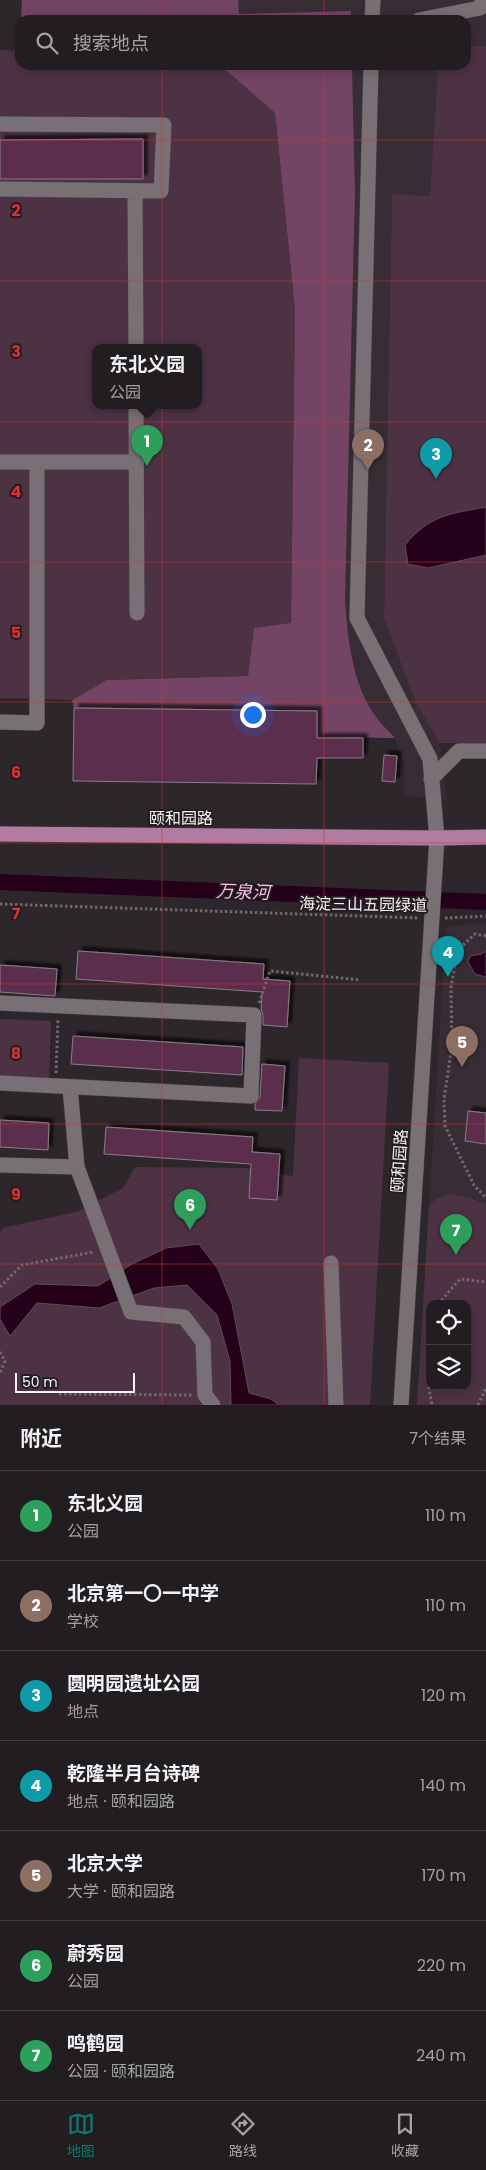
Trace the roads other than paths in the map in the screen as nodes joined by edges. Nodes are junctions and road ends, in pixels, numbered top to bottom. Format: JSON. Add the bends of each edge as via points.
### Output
{"nodes":[{"id":1,"x":372,"y":0,"type":"edge"},
{"id":2,"x":483,"y":7,"type":"edge"},
{"id":3,"x":372,"y":15,"type":"edge"},
{"id":4,"x":443,"y":15,"type":"edge"},
{"id":5,"x":371,"y":70,"type":"edge"},
{"id":6,"x":0,"y":124,"type":"edge"},
{"id":7,"x":0,"y":189,"type":"edge"},
{"id":8,"x":135,"y":190,"type":"junction"},
{"id":9,"x":136,"y":344,"type":"edge"},
{"id":10,"x":136,"y":409,"type":"edge"},
{"id":11,"x":0,"y":462,"type":"edge"},
{"id":12,"x":37,"y":462,"type":"junction"},
{"id":13,"x":137,"y":462,"type":"junction"},
{"id":14,"x":137,"y":613,"type":"dead end"},
{"id":15,"x":0,"y":722,"type":"edge"},
{"id":16,"x":486,"y":751,"type":"edge"},
{"id":17,"x":432,"y":779,"type":"junction"},
{"id":18,"x":0,"y":834,"type":"edge"},
{"id":19,"x":486,"y":837,"type":"edge"},
{"id":20,"x":438,"y":838,"type":"junction"},
{"id":21,"x":0,"y":1003,"type":"edge"},
{"id":22,"x":0,"y":1083,"type":"edge"},
{"id":23,"x":63,"y":1086,"type":"junction"},
{"id":24,"x":0,"y":1165,"type":"edge"},
{"id":25,"x":77,"y":1167,"type":"junction"},
{"id":26,"x":331,"y":1263,"type":"dead end"},
{"id":27,"x":209,"y":1400,"type":"edge"},
{"id":28,"x":336,"y":1405,"type":"edge"},
{"id":29,"x":401,"y":1405,"type":"edge"}],
"edges":[{"from":1,"to":3,"type":"street"},
{"from":2,"to":4,"type":"street"},
{"from":5,"to":17,"type":"street","via":[[357,618],[430,759]]},
{"from":6,"to":8,"type":"street","via":[[164,125],[161,191]]},
{"from":7,"to":8,"type":"street"},
{"from":8,"to":9,"type":"street"},
{"from":10,"to":13,"type":"street"},
{"from":11,"to":12,"type":"street"},
{"from":12,"to":13,"type":"street"},
{"from":12,"to":15,"type":"street","via":[[37,723]]},
{"from":13,"to":14,"type":"street"},
{"from":16,"to":17,"type":"street","via":[[459,751]]},
{"from":17,"to":20,"type":"street"},
{"from":18,"to":20,"type":"main road","name":"颐和园路"},
{"from":19,"to":20,"type":"main road","name":"颐和园路"},
{"from":20,"to":29,"type":"street","name":"颐和园路"},
{"from":21,"to":23,"type":"street","via":[[254,1015],[251,1096]]},
{"from":22,"to":23,"type":"street"},
{"from":23,"to":25,"type":"street"},
{"from":24,"to":25,"type":"street"},
{"from":25,"to":27,"type":"street","via":[[131,1312],[184,1317],[203,1342]]},
{"from":26,"to":28,"type":"street"}]}
